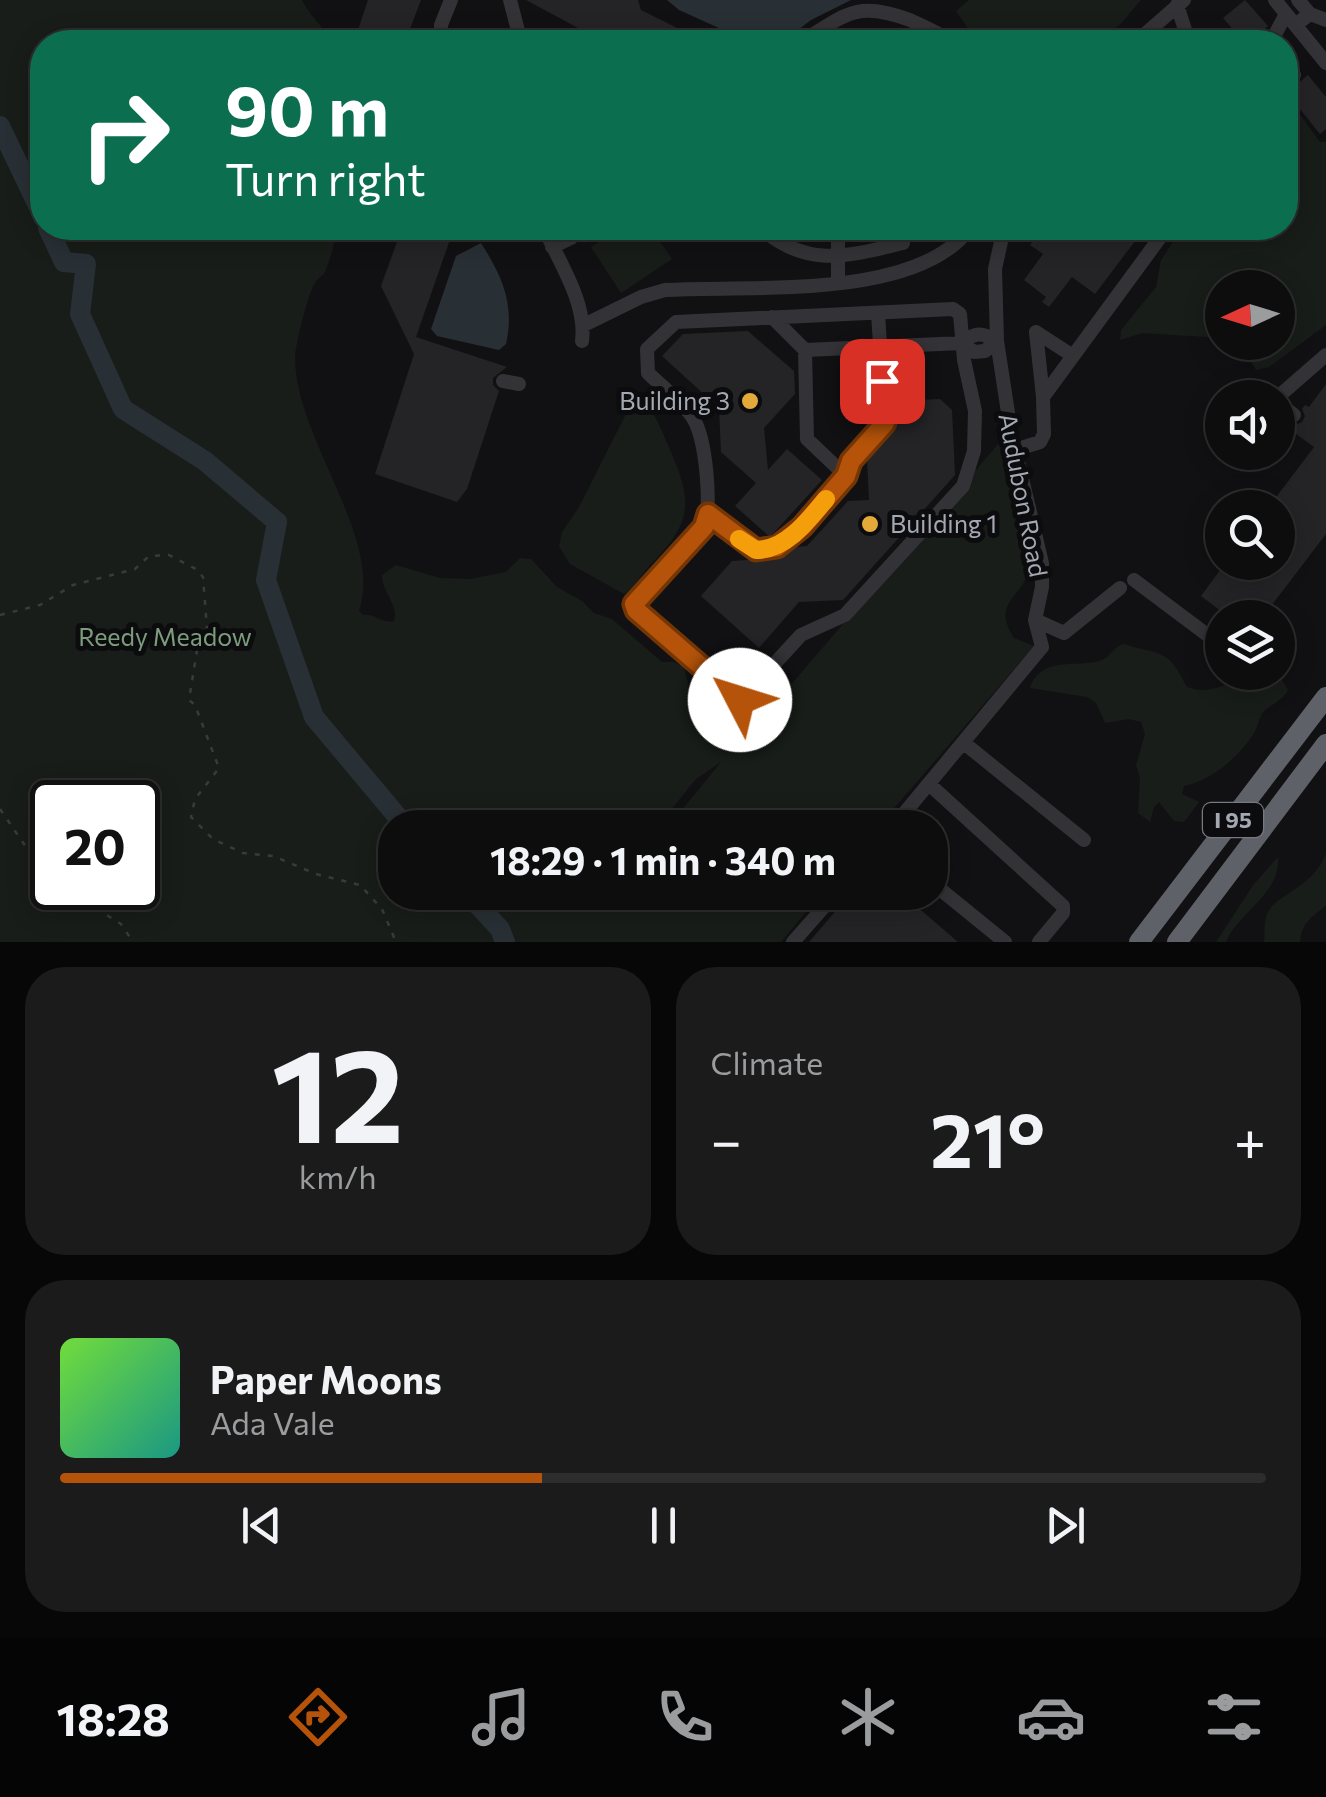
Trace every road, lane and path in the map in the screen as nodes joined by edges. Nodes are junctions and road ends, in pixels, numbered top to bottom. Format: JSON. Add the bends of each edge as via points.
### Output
{"nodes":[{"id":1,"x":451,"y":0,"type":"edge"},
{"id":2,"x":510,"y":0,"type":"edge"},
{"id":3,"x":1275,"y":0,"type":"edge"},
{"id":4,"x":1298,"y":0,"type":"edge"},
{"id":5,"x":1180,"y":2,"type":"edge"},
{"id":6,"x":1310,"y":14,"type":"junction"},
{"id":7,"x":1291,"y":20,"type":"junction"},
{"id":8,"x":1326,"y":20,"type":"edge"},
{"id":9,"x":441,"y":30,"type":"edge"},
{"id":10,"x":518,"y":30,"type":"edge"},
{"id":11,"x":822,"y":30,"type":"edge"},
{"id":12,"x":932,"y":30,"type":"edge"},
{"id":13,"x":1149,"y":30,"type":"edge"},
{"id":14,"x":1186,"y":30,"type":"edge"},
{"id":15,"x":1282,"y":30,"type":"edge"},
{"id":16,"x":1326,"y":63,"type":"edge"},
{"id":17,"x":549,"y":240,"type":"edge"},
{"id":18,"x":568,"y":240,"type":"edge"},
{"id":19,"x":781,"y":240,"type":"edge"},
{"id":20,"x":838,"y":240,"type":"edge"},
{"id":21,"x":957,"y":240,"type":"edge"},
{"id":22,"x":1001,"y":240,"type":"edge"},
{"id":23,"x":1158,"y":240,"type":"edge"},
{"id":24,"x":902,"y":244,"type":"dead end"},
{"id":25,"x":552,"y":247,"type":"junction"},
{"id":26,"x":838,"y":257,"type":"junction"},
{"id":27,"x":838,"y":282,"type":"junction"},
{"id":28,"x":878,"y":313,"type":"junction"},
{"id":29,"x":772,"y":318,"type":"junction"},
{"id":30,"x":584,"y":324,"type":"junction"},
{"id":31,"x":582,"y":341,"type":"dead end"},
{"id":32,"x":997,"y":341,"type":"junction"},
{"id":33,"x":962,"y":343,"type":"junction"},
{"id":34,"x":880,"y":347,"type":"junction"},
{"id":35,"x":805,"y":350,"type":"junction"},
{"id":36,"x":1326,"y":355,"type":"edge"},
{"id":37,"x":1073,"y":356,"type":"junction"},
{"id":38,"x":503,"y":380,"type":"dead end"},
{"id":39,"x":1295,"y":383,"type":"edge"},
{"id":40,"x":519,"y":384,"type":"dead end"},
{"id":41,"x":1044,"y":397,"type":"junction"},
{"id":42,"x":1015,"y":450,"type":"junction"},
{"id":43,"x":846,"y":476,"type":"junction"},
{"id":44,"x":708,"y":514,"type":"junction"},
{"id":45,"x":0,"y":615,"type":"edge"},
{"id":46,"x":1036,"y":620,"type":"junction"},
{"id":47,"x":1205,"y":635,"type":"edge"},
{"id":48,"x":1326,"y":697,"type":"edge"},
{"id":49,"x":964,"y":743,"type":"junction"},
{"id":50,"x":1326,"y":744,"type":"edge"},
{"id":51,"x":929,"y":784,"type":"junction"},
{"id":52,"x":0,"y":809,"type":"edge"},
{"id":53,"x":907,"y":810,"type":"edge"},
{"id":54,"x":1084,"y":840,"type":"dead end"},
{"id":55,"x":30,"y":853,"type":"edge"},
{"id":56,"x":948,"y":896,"type":"edge"},
{"id":57,"x":95,"y":910,"type":"edge"},
{"id":58,"x":822,"y":910,"type":"edge"},
{"id":59,"x":133,"y":942,"type":"edge"},
{"id":60,"x":396,"y":942,"type":"edge"},
{"id":61,"x":794,"y":942,"type":"edge"},
{"id":62,"x":1005,"y":942,"type":"edge"},
{"id":63,"x":1039,"y":942,"type":"edge"},
{"id":64,"x":1140,"y":942,"type":"edge"},
{"id":65,"x":1177,"y":942,"type":"edge"}],
"edges":[{"from":1,"to":9,"type":"street"},
{"from":2,"to":10,"type":"street"},
{"from":3,"to":7,"type":"street"},
{"from":4,"to":6,"type":"street"},
{"from":5,"to":13,"type":"street"},
{"from":5,"to":14,"type":"street"},
{"from":6,"to":7,"type":"street"},
{"from":6,"to":8,"type":"street"},
{"from":7,"to":15,"type":"street"},
{"from":7,"to":16,"type":"street"},
{"from":11,"to":12,"type":"street","via":[[872,8]]},
{"from":17,"to":25,"type":"street"},
{"from":18,"to":25,"type":"street"},
{"from":19,"to":26,"type":"street","via":[[814,256]]},
{"from":20,"to":26,"type":"street"},
{"from":21,"to":27,"type":"street","via":[[923,264]]},
{"from":22,"to":32,"type":"street","name":"Audubon Road","via":[[995,269]]},
{"from":23,"to":37,"type":"street"},
{"from":24,"to":26,"type":"street"},
{"from":25,"to":30,"type":"street"},
{"from":26,"to":27,"type":"street"},
{"from":27,"to":30,"type":"street","via":[[665,290]]},
{"from":28,"to":29,"type":"street"},
{"from":28,"to":33,"type":"street","via":[[956,310]]},
{"from":28,"to":34,"type":"street"},
{"from":29,"to":35,"type":"street"},
{"from":29,"to":44,"type":"street","via":[[676,322],[646,351],[648,373],[696,424]]},
{"from":30,"to":31,"type":"street"},
{"from":32,"to":33,"type":"street","via":[[974,352]]},
{"from":32,"to":42,"type":"street","name":"Audubon Road"},
{"from":33,"to":34,"type":"street"},
{"from":33,"to":44,"type":"street","via":[[976,429],[959,493],[846,616],[801,635],[740,700],[634,608]]},
{"from":34,"to":35,"type":"street"},
{"from":34,"to":43,"type":"street","via":[[885,423]]},
{"from":35,"to":43,"type":"street","via":[[807,438]]},
{"from":36,"to":39,"type":"street"},
{"from":37,"to":41,"type":"street"},
{"from":37,"to":41,"type":"street","via":[[1036,332]]},
{"from":38,"to":40,"type":"street"},
{"from":41,"to":42,"type":"street","via":[[1044,434],[1033,446]]},
{"from":42,"to":46,"type":"street","name":"Audubon Road","via":[[1042,563]]},
{"from":43,"to":44,"type":"street","via":[[802,527],[772,549],[747,546]]},
{"from":45,"to":60,"type":"path","via":[[135,569],[150,556],[169,555],[196,570],[203,578],[207,629],[188,700],[218,768],[191,817],[212,838],[242,853],[360,885],[382,910]]},
{"from":46,"to":47,"type":"street","via":[[1064,633],[1127,584]]},
{"from":46,"to":49,"type":"street","name":"Audubon Road","via":[[1042,647]]},
{"from":48,"to":64,"type":"highway","number":"I 95"},
{"from":49,"to":51,"type":"street","name":"Audubon Road"},
{"from":49,"to":54,"type":"street"},
{"from":50,"to":65,"type":"highway","number":"I 95"},
{"from":51,"to":53,"type":"street","name":"Audubon Road"},
{"from":51,"to":63,"type":"street","via":[[1063,906]]},
{"from":52,"to":55,"type":"path"},
{"from":56,"to":62,"type":"street"},
{"from":57,"to":59,"type":"path","via":[[122,924]]},
{"from":58,"to":61,"type":"street"}]}
